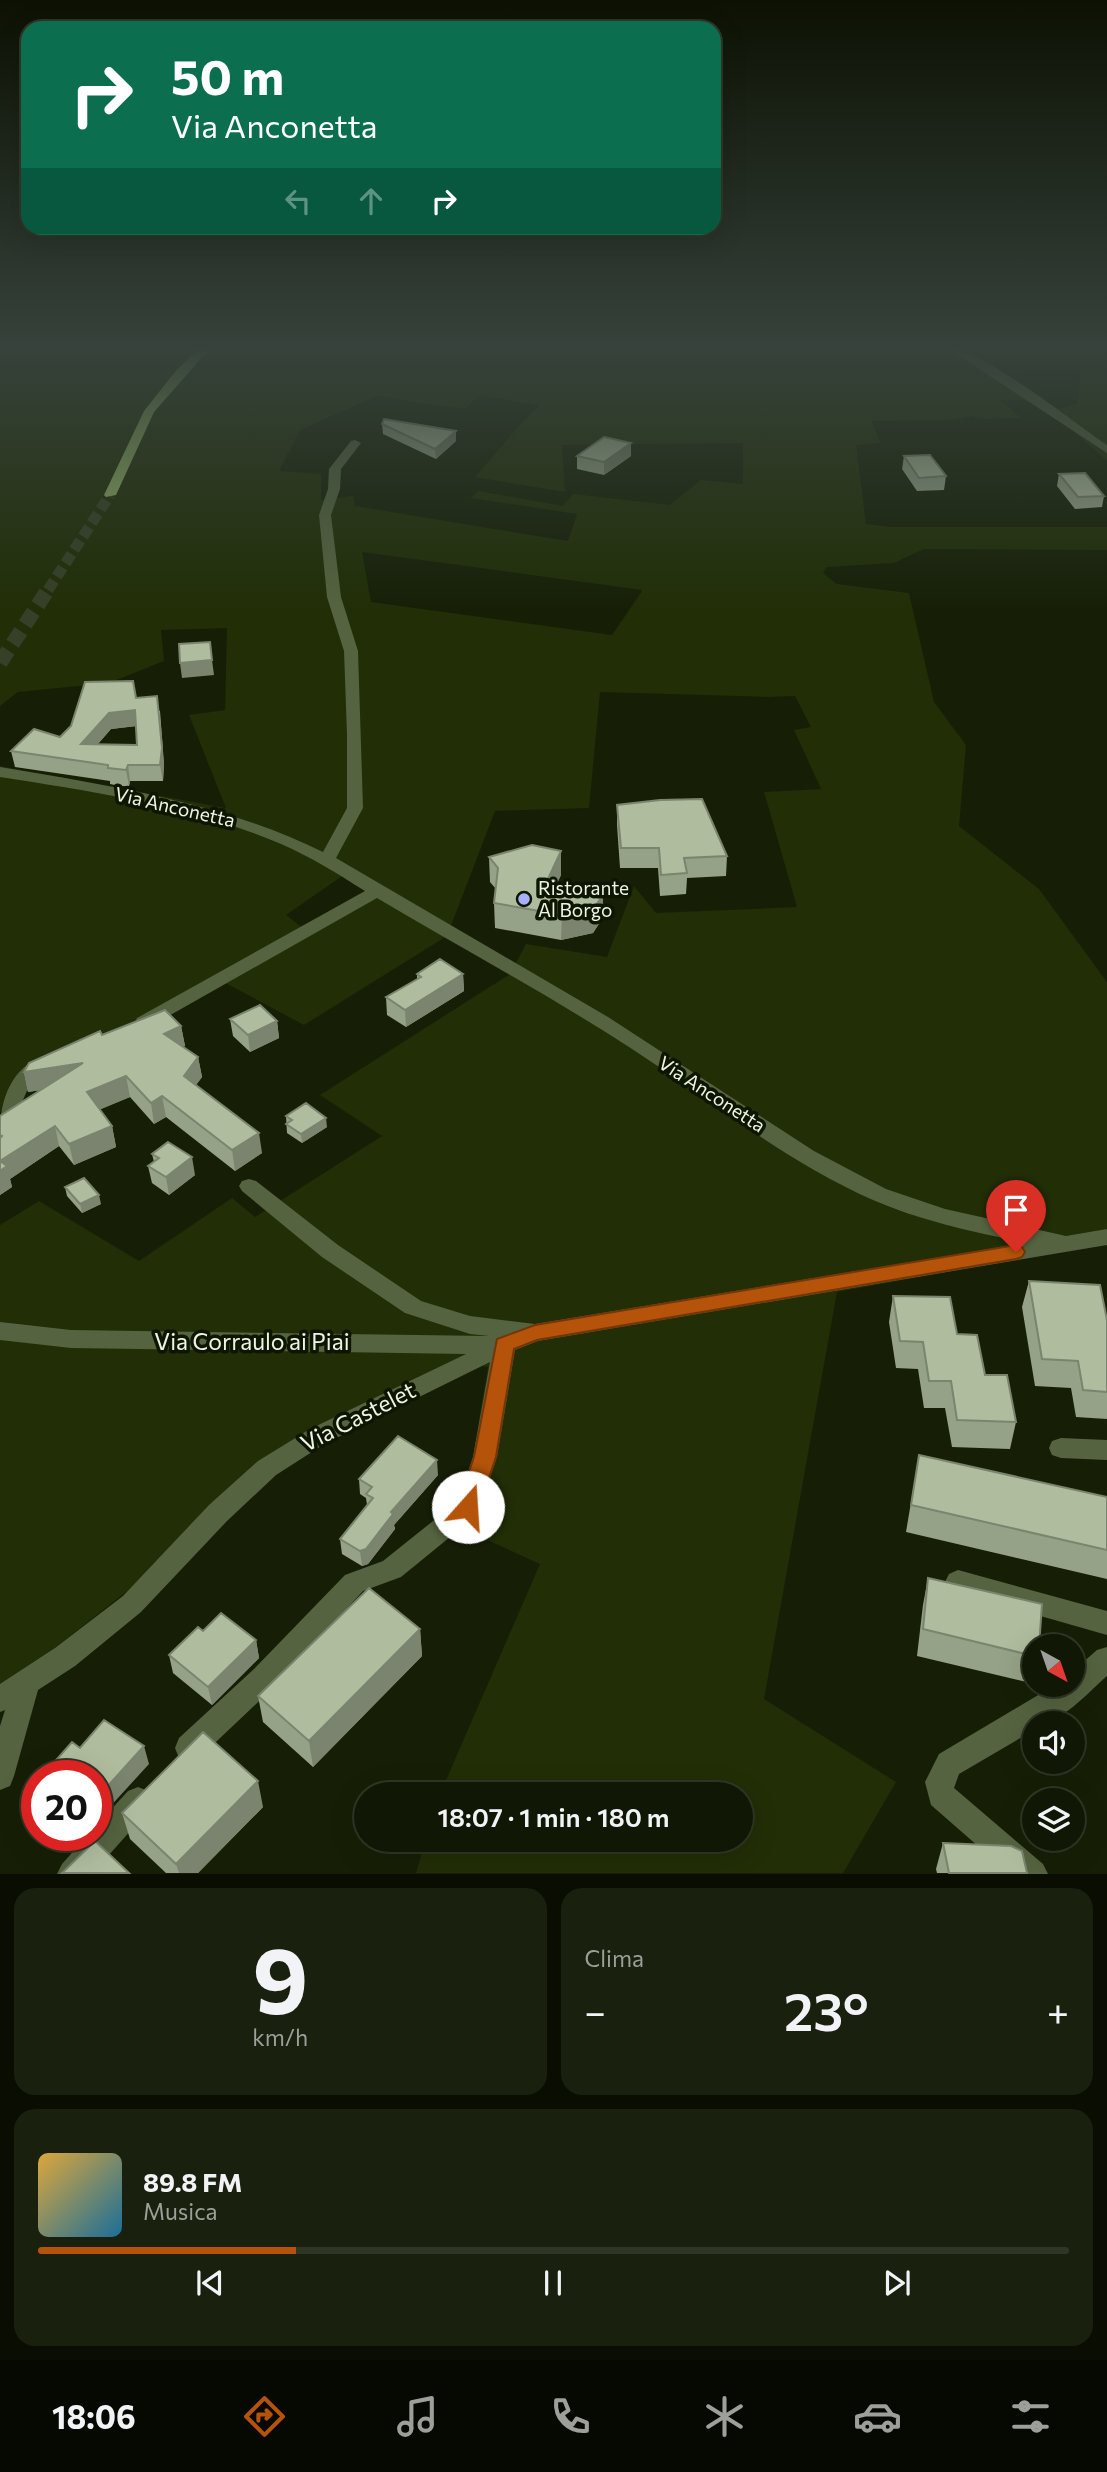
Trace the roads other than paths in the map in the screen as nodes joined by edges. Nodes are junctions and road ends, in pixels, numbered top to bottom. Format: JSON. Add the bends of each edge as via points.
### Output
{"nodes":[{"id":1,"x":138,"y":435,"type":"edge"},
{"id":2,"x":1086,"y":435,"type":"edge"},
{"id":3,"x":355,"y":443,"type":"dead end"},
{"id":4,"x":1107,"y":450,"type":"edge"},
{"id":5,"x":110,"y":495,"type":"tunnel mouth"},
{"id":6,"x":0,"y":772,"type":"edge"},
{"id":7,"x":327,"y":860,"type":"junction"},
{"id":8,"x":377,"y":891,"type":"junction"},
{"id":9,"x":131,"y":1029,"type":"edge"},
{"id":10,"x":63,"y":1056,"type":"edge"},
{"id":11,"x":0,"y":1123,"type":"edge"},
{"id":12,"x":249,"y":1186,"type":"dead end"},
{"id":13,"x":1107,"y":1237,"type":"edge"},
{"id":14,"x":1069,"y":1243,"type":"junction"},
{"id":15,"x":0,"y":1331,"type":"edge"},
{"id":16,"x":535,"y":1333,"type":"junction"},
{"id":17,"x":505,"y":1345,"type":"junction"},
{"id":18,"x":1060,"y":1448,"type":"dead end"},
{"id":19,"x":1107,"y":1450,"type":"edge"},
{"id":20,"x":958,"y":1582,"type":"edge"},
{"id":21,"x":1107,"y":1623,"type":"edge"},
{"id":22,"x":1107,"y":1659,"type":"edge"},
{"id":23,"x":26,"y":1684,"type":"junction"},
{"id":24,"x":0,"y":1699,"type":"edge"},
{"id":25,"x":0,"y":1776,"type":"edge"},
{"id":26,"x":72,"y":1874,"type":"edge"},
{"id":27,"x":1032,"y":1874,"type":"edge"}],
"edges":[{"from":1,"to":5,"type":"main road"},
{"from":2,"to":4,"type":"street"},
{"from":3,"to":7,"type":"street","via":[[335,469],[325,515],[334,597],[351,651],[355,735],[355,808]]},
{"from":6,"to":7,"type":"street","name":"Via Anconetta","via":[[207,811],[260,828]]},
{"from":7,"to":8,"type":"street","name":"Via Anconetta"},
{"from":8,"to":9,"type":"street"},
{"from":8,"to":14,"type":"street","name":"Via Anconetta","via":[[600,1020],[733,1110],[881,1195],[946,1216]]},
{"from":10,"to":11,"type":"street","via":[[24,1077]]},
{"from":12,"to":16,"type":"street","via":[[330,1251],[414,1307],[470,1325]]},
{"from":13,"to":14,"type":"street","name":"Via Anconetta"},
{"from":14,"to":16,"type":"street","name":"Via Anconetta"},
{"from":15,"to":17,"type":"street","name":"Via Corraulo ai Piai","via":[[143,1341]]},
{"from":16,"to":17,"type":"street","name":"Via Anconetta"},
{"from":17,"to":23,"type":"street","name":"Via Castelet","via":[[318,1436],[267,1468],[132,1604]]},
{"from":17,"to":26,"type":"street","via":[[485,1457],[468,1507],[392,1569],[354,1583],[264,1678],[161,1776]]},
{"from":18,"to":19,"type":"street"},
{"from":20,"to":21,"type":"street"},
{"from":22,"to":27,"type":"street","via":[[1056,1702],[949,1763],[939,1782],[941,1795]]},
{"from":23,"to":24,"type":"street","name":"Via Castelet"},
{"from":23,"to":25,"type":"street"}]}
